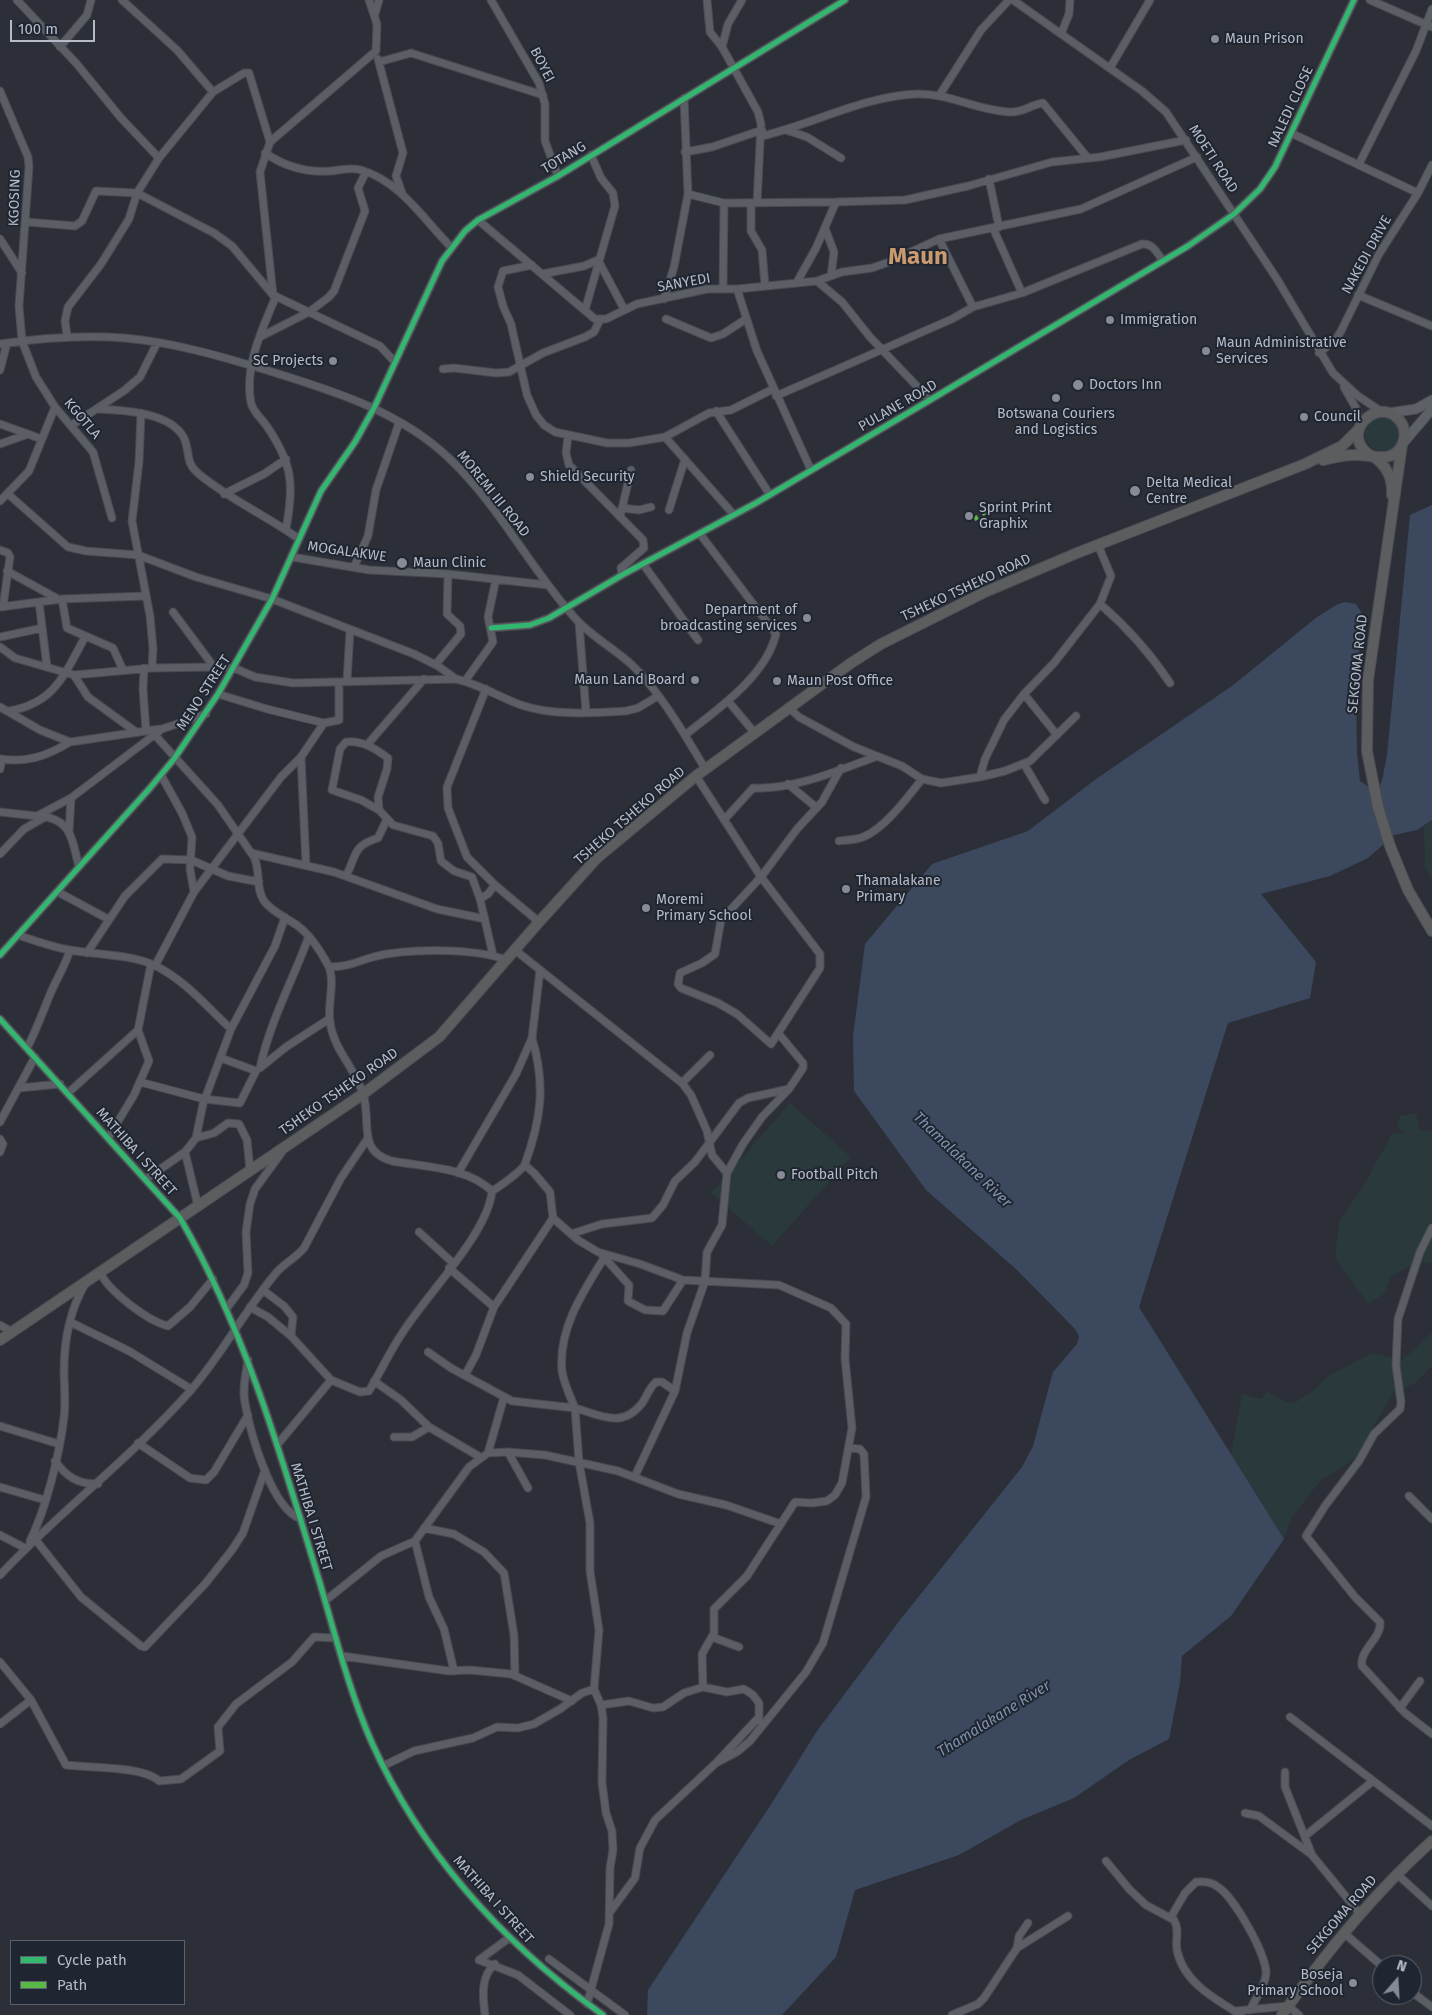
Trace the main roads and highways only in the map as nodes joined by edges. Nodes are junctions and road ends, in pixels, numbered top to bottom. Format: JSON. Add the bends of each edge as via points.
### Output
{"nodes":[{"id":1,"x":1432,"y":400,"type":"edge"},
{"id":2,"x":1432,"y":409,"type":"edge"},
{"id":3,"x":1385,"y":413,"type":"junction"},
{"id":4,"x":1360,"y":428,"type":"junction"},
{"id":5,"x":1403,"y":443,"type":"junction"},
{"id":6,"x":1373,"y":456,"type":"junction"},
{"id":7,"x":1305,"y":464,"type":"junction"},
{"id":8,"x":1392,"y":509,"type":"junction"},
{"id":9,"x":1432,"y":931,"type":"edge"},
{"id":10,"x":0,"y":1340,"type":"edge"},
{"id":11,"x":1432,"y":1841,"type":"edge"},
{"id":12,"x":1285,"y":2011,"type":"edge"}],
"edges":[{"from":1,"to":3,"type":"main road","via":[[1416,409]]},
{"from":2,"to":5,"type":"main road"},
{"from":3,"to":4,"type":"highway","via":[[1366,418]]},
{"from":3,"to":5,"type":"highway","via":[[1402,425]]},
{"from":4,"to":6,"type":"highway","via":[[1362,448]]},
{"from":4,"to":7,"type":"highway","name":"TSHEKO TSHEKO ROAD","via":[[1342,446]]},
{"from":5,"to":6,"type":"highway","via":[[1394,455]]},
{"from":5,"to":8,"type":"highway","name":"SEKGOMA ROAD"},
{"from":6,"to":7,"type":"highway","name":"TSHEKO TSHEKO ROAD","via":[[1346,456]]},
{"from":6,"to":8,"type":"highway","name":"SEKGOMA ROAD","via":[[1389,474]]},
{"from":7,"to":10,"type":"highway","name":"TSHEKO TSHEKO ROAD","via":[[985,592],[880,644],[754,732],[597,858],[439,1037],[363,1094]]},
{"from":8,"to":9,"type":"highway","name":"SEKGOMA ROAD","via":[[1368,680],[1367,751],[1372,783],[1390,846],[1408,890]]},
{"from":11,"to":12,"type":"highway","name":"SEKGOMA ROAD","via":[[1360,1914]]}]}
